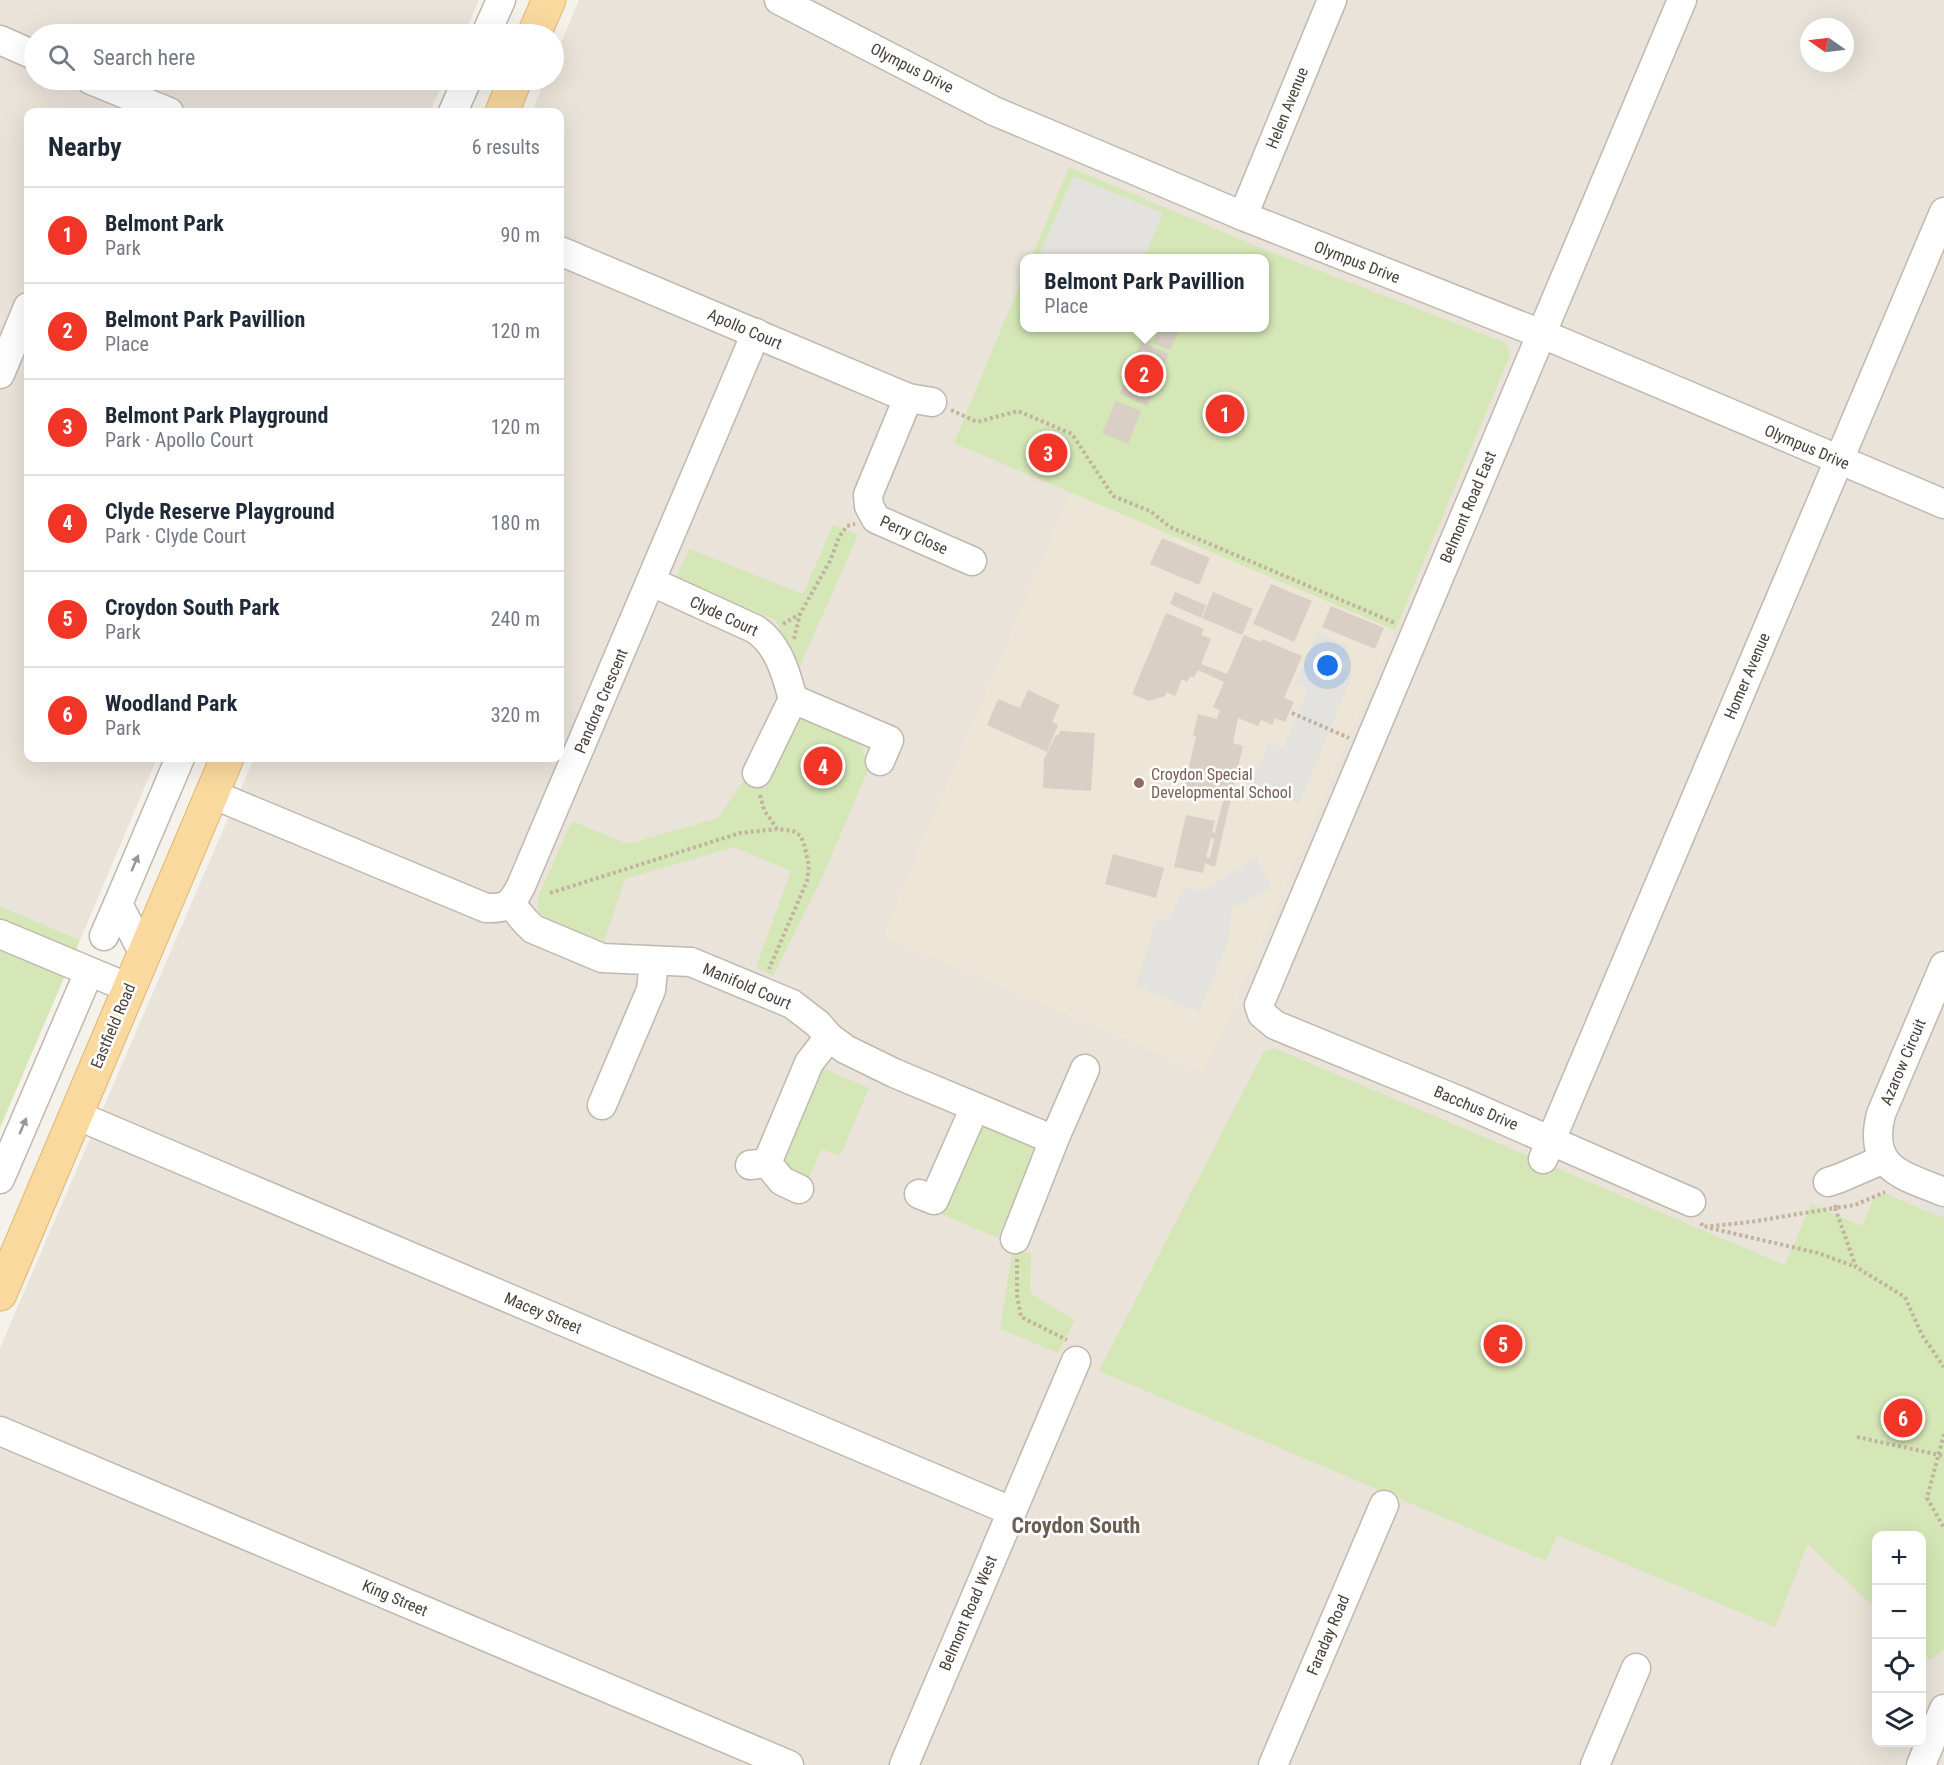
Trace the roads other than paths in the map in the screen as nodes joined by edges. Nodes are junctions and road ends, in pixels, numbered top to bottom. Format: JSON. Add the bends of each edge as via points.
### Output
{"nodes":[{"id":1,"x":501,"y":0,"type":"edge"},
{"id":2,"x":549,"y":0,"type":"edge"},
{"id":3,"x":779,"y":0,"type":"edge"},
{"id":4,"x":1332,"y":0,"type":"edge"},
{"id":5,"x":1682,"y":0,"type":"edge"},
{"id":6,"x":490,"y":24,"type":"edge"},
{"id":7,"x":538,"y":24,"type":"edge"},
{"id":8,"x":0,"y":40,"type":"edge"},
{"id":9,"x":24,"y":51,"type":"edge"},
{"id":10,"x":102,"y":90,"type":"edge"},
{"id":11,"x":463,"y":90,"type":"edge"},
{"id":12,"x":116,"y":102,"type":"edge"},
{"id":13,"x":148,"y":108,"type":"edge"},
{"id":14,"x":455,"y":108,"type":"edge"},
{"id":15,"x":1944,"y":212,"type":"edge"},
{"id":16,"x":1243,"y":216,"type":"junction"},
{"id":17,"x":564,"y":253,"type":"edge"},
{"id":18,"x":24,"y":317,"type":"edge"},
{"id":19,"x":756,"y":333,"type":"junction"},
{"id":20,"x":1540,"y":334,"type":"junction"},
{"id":21,"x":0,"y":374,"type":"edge"},
{"id":22,"x":920,"y":400,"type":"joint"},
{"id":23,"x":1839,"y":460,"type":"junction"},
{"id":24,"x":1944,"y":504,"type":"edge"},
{"id":25,"x":972,"y":561,"type":"dead end"},
{"id":26,"x":652,"y":582,"type":"junction"},
{"id":27,"x":793,"y":699,"type":"junction"},
{"id":28,"x":880,"y":761,"type":"dead end"},
{"id":29,"x":178,"y":762,"type":"edge"},
{"id":30,"x":225,"y":762,"type":"edge"},
{"id":31,"x":755,"y":775,"type":"road end"},
{"id":32,"x":212,"y":794,"type":"junction"},
{"id":33,"x":510,"y":903,"type":"junction"},
{"id":34,"x":118,"y":904,"type":"junction"},
{"id":35,"x":0,"y":934,"type":"edge"},
{"id":36,"x":104,"y":936,"type":"dead end"},
{"id":37,"x":144,"y":954,"type":"junction"},
{"id":38,"x":654,"y":961,"type":"junction"},
{"id":39,"x":1944,"y":966,"type":"edge"},
{"id":40,"x":89,"y":972,"type":"junction"},
{"id":41,"x":129,"y":988,"type":"junction"},
{"id":42,"x":1262,"y":1014,"type":"joint"},
{"id":43,"x":829,"y":1037,"type":"junction"},
{"id":44,"x":1085,"y":1069,"type":"dead end"},
{"id":45,"x":602,"y":1105,"type":"dead end"},
{"id":46,"x":975,"y":1107,"type":"junction"},
{"id":47,"x":75,"y":1115,"type":"junction"},
{"id":48,"x":1053,"y":1140,"type":"junction"},
{"id":49,"x":1547,"y":1150,"type":"junction"},
{"id":50,"x":1884,"y":1159,"type":"junction"},
{"id":51,"x":0,"y":1179,"type":"edge"},
{"id":52,"x":799,"y":1189,"type":"dead end"},
{"id":53,"x":1944,"y":1192,"type":"edge"},
{"id":54,"x":919,"y":1194,"type":"dead end"},
{"id":55,"x":1832,"y":1195,"type":"road end"},
{"id":56,"x":1697,"y":1214,"type":"road end"},
{"id":57,"x":1016,"y":1239,"type":"road end"},
{"id":58,"x":0,"y":1294,"type":"edge"},
{"id":59,"x":1073,"y":1351,"type":"road end"},
{"id":60,"x":0,"y":1431,"type":"edge"},
{"id":61,"x":1384,"y":1505,"type":"dead end"},
{"id":62,"x":1011,"y":1511,"type":"junction"},
{"id":63,"x":1636,"y":1668,"type":"dead end"},
{"id":64,"x":1944,"y":1709,"type":"edge"},
{"id":65,"x":789,"y":1765,"type":"edge"},
{"id":66,"x":904,"y":1765,"type":"edge"},
{"id":67,"x":1273,"y":1765,"type":"edge"},
{"id":68,"x":1595,"y":1765,"type":"edge"},
{"id":69,"x":1921,"y":1765,"type":"edge"}],
"edges":[{"from":1,"to":6,"type":"street"},
{"from":2,"to":7,"type":"main road"},
{"from":3,"to":16,"type":"street","name":"Olympus Drive","via":[[994,111]]},
{"from":4,"to":16,"type":"street","name":"Helen Avenue"},
{"from":5,"to":20,"type":"street","name":"Belmont Road East"},
{"from":8,"to":9,"type":"street"},
{"from":10,"to":12,"type":"street"},
{"from":11,"to":14,"type":"street"},
{"from":12,"to":13,"type":"street"},
{"from":15,"to":23,"type":"street","name":"Homer Avenue"},
{"from":16,"to":20,"type":"street","name":"Olympus Drive"},
{"from":17,"to":19,"type":"street","name":"Apollo Court"},
{"from":18,"to":21,"type":"street"},
{"from":19,"to":22,"type":"street","name":"Apollo Court"},
{"from":19,"to":26,"type":"street","name":"Pandora Crescent"},
{"from":20,"to":23,"type":"street","name":"Olympus Drive"},
{"from":20,"to":42,"type":"street","name":"Belmont Road East","via":[[1258,1005]]},
{"from":22,"to":25,"type":"street","name":"Perry Close","via":[[868,495],[869,506],[876,519]]},
{"from":23,"to":24,"type":"street","name":"Olympus Drive"},
{"from":23,"to":49,"type":"street","name":"Homer Avenue"},
{"from":26,"to":27,"type":"street","name":"Clyde Court","via":[[766,636],[786,671]]},
{"from":26,"to":33,"type":"street","name":"Pandora Crescent","via":[[521,886]]},
{"from":27,"to":28,"type":"street","via":[[889,740]]},
{"from":27,"to":31,"type":"street"},
{"from":34,"to":29,"type":"street","one_way":true},
{"from":30,"to":32,"type":"main road","name":"Eastfield Road"},
{"from":32,"to":33,"type":"street","via":[[486,908]]},
{"from":32,"to":37,"type":"main road","name":"Eastfield Road"},
{"from":33,"to":38,"type":"street","name":"Manifold Court","via":[[533,929],[602,958]]},
{"from":34,"to":36,"type":"street"},
{"from":34,"to":37,"type":"street"},
{"from":35,"to":40,"type":"street"},
{"from":37,"to":41,"type":"main road","name":"Eastfield Road"},
{"from":38,"to":43,"type":"street","name":"Manifold Court","via":[[691,962],[792,1004],[819,1024]]},
{"from":38,"to":45,"type":"street","via":[[651,990]]},
{"from":39,"to":50,"type":"street","name":"Azarow Circuit","via":[[1881,1114],[1877,1136]]},
{"from":40,"to":41,"type":"street"},
{"from":51,"to":40,"type":"street","one_way":true},
{"from":41,"to":47,"type":"main road","name":"Eastfield Road"},
{"from":42,"to":49,"type":"street","name":"Bacchus Drive","via":[[1275,1025]]},
{"from":43,"to":46,"type":"street","name":"Manifold Court","via":[[874,1064]]},
{"from":43,"to":52,"type":"street","via":[[809,1064],[758,1164]]},
{"from":44,"to":48,"type":"street"},
{"from":46,"to":48,"type":"street","name":"Manifold Court"},
{"from":46,"to":54,"type":"street","via":[[934,1200]]},
{"from":47,"to":58,"type":"main road","name":"Eastfield Road"},
{"from":47,"to":62,"type":"street","name":"Macey Street"},
{"from":48,"to":57,"type":"street"},
{"from":49,"to":56,"type":"street","name":"Bacchus Drive"},
{"from":50,"to":53,"type":"street","via":[[1897,1172]]},
{"from":50,"to":55,"type":"street","via":[[1840,1178]]},
{"from":59,"to":62,"type":"street","name":"Belmont Road West"},
{"from":60,"to":65,"type":"street","name":"King Street"},
{"from":61,"to":67,"type":"street","name":"Faraday Road"},
{"from":62,"to":66,"type":"street","name":"Belmont Road West"},
{"from":63,"to":68,"type":"street"},
{"from":64,"to":69,"type":"street"}]}
